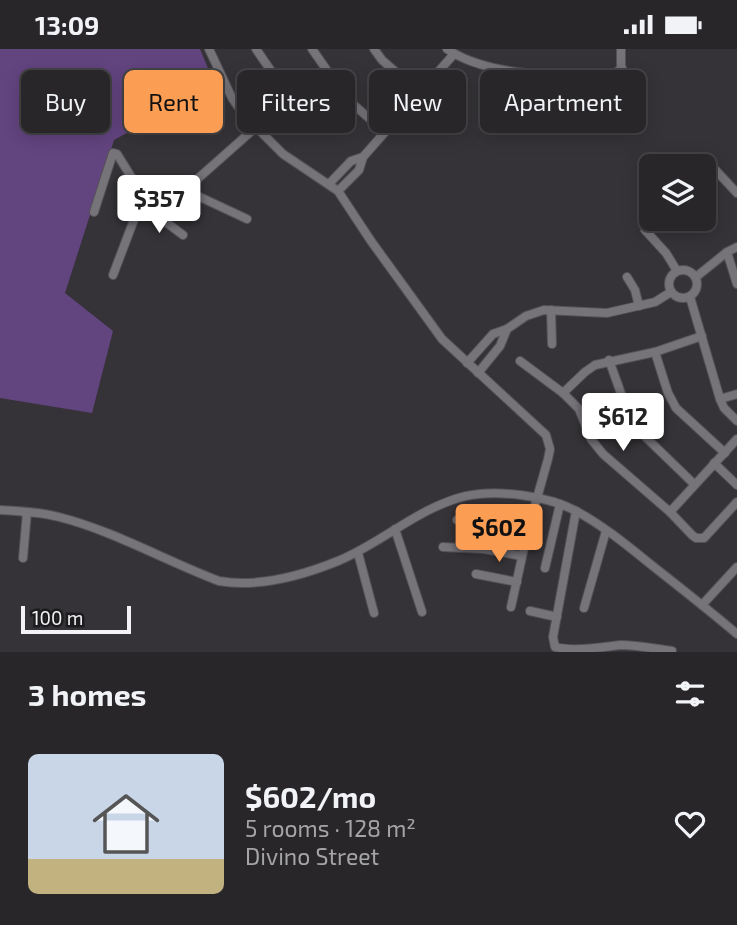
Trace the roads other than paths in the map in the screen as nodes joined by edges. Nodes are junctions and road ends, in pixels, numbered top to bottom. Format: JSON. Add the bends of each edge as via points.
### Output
{"nodes":[{"id":1,"x":209,"y":49,"type":"edge"},
{"id":2,"x":256,"y":49,"type":"edge"},
{"id":3,"x":312,"y":49,"type":"edge"},
{"id":4,"x":374,"y":49,"type":"edge"},
{"id":5,"x":621,"y":49,"type":"edge"},
{"id":6,"x":451,"y":51,"type":"edge"},
{"id":7,"x":622,"y":68,"type":"joint"},
{"id":8,"x":271,"y":70,"type":"edge"},
{"id":9,"x":327,"y":70,"type":"edge"},
{"id":10,"x":394,"y":70,"type":"edge"},
{"id":11,"x":437,"y":70,"type":"edge"},
{"id":12,"x":237,"y":103,"type":"edge"},
{"id":13,"x":355,"y":106,"type":"edge"},
{"id":14,"x":369,"y":118,"type":"edge"},
{"id":15,"x":250,"y":133,"type":"edge"},
{"id":16,"x":261,"y":133,"type":"edge"},
{"id":17,"x":384,"y":133,"type":"edge"},
{"id":18,"x":363,"y":157,"type":"junction"},
{"id":19,"x":716,"y":171,"type":"edge"},
{"id":20,"x":329,"y":184,"type":"junction"},
{"id":21,"x":185,"y":190,"type":"junction"},
{"id":22,"x":338,"y":191,"type":"junction"},
{"id":23,"x":737,"y":193,"type":"edge"},
{"id":24,"x":143,"y":196,"type":"junction"},
{"id":25,"x":159,"y":211,"type":"junction"},
{"id":26,"x":94,"y":212,"type":"dead end"},
{"id":27,"x":247,"y":219,"type":"dead end"},
{"id":28,"x":646,"y":231,"type":"edge"},
{"id":29,"x":183,"y":235,"type":"dead end"},
{"id":30,"x":737,"y":247,"type":"edge"},
{"id":31,"x":727,"y":251,"type":"junction"},
{"id":32,"x":677,"y":271,"type":"junction"},
{"id":33,"x":113,"y":275,"type":"dead end"},
{"id":34,"x":627,"y":277,"type":"dead end"},
{"id":35,"x":696,"y":277,"type":"junction"},
{"id":36,"x":737,"y":284,"type":"edge"},
{"id":37,"x":671,"y":292,"type":"junction"},
{"id":38,"x":690,"y":297,"type":"junction"},
{"id":39,"x":639,"y":306,"type":"junction"},
{"id":40,"x":551,"y":310,"type":"junction"},
{"id":41,"x":507,"y":329,"type":"junction"},
{"id":42,"x":702,"y":336,"type":"junction"},
{"id":43,"x":552,"y":344,"type":"dead end"},
{"id":44,"x":656,"y":352,"type":"junction"},
{"id":45,"x":520,"y":361,"type":"dead end"},
{"id":46,"x":610,"y":361,"type":"junction"},
{"id":47,"x":467,"y":363,"type":"junction"},
{"id":48,"x":478,"y":373,"type":"junction"},
{"id":49,"x":563,"y":393,"type":"junction"},
{"id":50,"x":737,"y":394,"type":"edge"},
{"id":51,"x":720,"y":399,"type":"junction"},
{"id":52,"x":737,"y":421,"type":"edge"},
{"id":53,"x":737,"y":439,"type":"edge"},
{"id":54,"x":725,"y":453,"type":"junction"},
{"id":55,"x":714,"y":463,"type":"junction"},
{"id":56,"x":694,"y":484,"type":"junction"},
{"id":57,"x":737,"y":485,"type":"edge"},
{"id":58,"x":537,"y":498,"type":"junction"},
{"id":59,"x":737,"y":502,"type":"edge"},
{"id":60,"x":560,"y":504,"type":"junction"},
{"id":61,"x":0,"y":510,"type":"edge"},
{"id":62,"x":576,"y":511,"type":"junction"},
{"id":63,"x":27,"y":512,"type":"junction"},
{"id":64,"x":670,"y":512,"type":"junction"},
{"id":65,"x":457,"y":520,"type":"dead end"},
{"id":66,"x":395,"y":529,"type":"junction"},
{"id":67,"x":528,"y":530,"type":"junction"},
{"id":68,"x":606,"y":531,"type":"junction"},
{"id":69,"x":443,"y":547,"type":"dead end"},
{"id":70,"x":358,"y":553,"type":"junction"},
{"id":71,"x":523,"y":556,"type":"junction"},
{"id":72,"x":23,"y":558,"type":"dead end"},
{"id":73,"x":737,"y":567,"type":"edge"},
{"id":74,"x":545,"y":568,"type":"dead end"},
{"id":75,"x":475,"y":574,"type":"dead end"},
{"id":76,"x":517,"y":582,"type":"junction"},
{"id":77,"x":702,"y":605,"type":"junction"},
{"id":78,"x":511,"y":607,"type":"dead end"},
{"id":79,"x":584,"y":608,"type":"dead end"},
{"id":80,"x":530,"y":611,"type":"dead end"},
{"id":81,"x":422,"y":612,"type":"dead end"},
{"id":82,"x":374,"y":613,"type":"dead end"},
{"id":83,"x":557,"y":617,"type":"junction"},
{"id":84,"x":737,"y":634,"type":"edge"},
{"id":85,"x":672,"y":651,"type":"edge"}],
"edges":[{"from":1,"to":12,"type":"street"},
{"from":2,"to":8,"type":"street"},
{"from":3,"to":9,"type":"street"},
{"from":4,"to":10,"type":"street"},
{"from":5,"to":7,"type":"street"},
{"from":6,"to":7,"type":"street","via":[[496,68],[594,78],[607,79]]},
{"from":6,"to":11,"type":"street"},
{"from":13,"to":14,"type":"street"},
{"from":15,"to":21,"type":"street"},
{"from":16,"to":20,"type":"street","via":[[283,154]]},
{"from":17,"to":18,"type":"street"},
{"from":18,"to":20,"type":"street","via":[[351,161]]},
{"from":18,"to":22,"type":"street","via":[[359,170]]},
{"from":19,"to":23,"type":"street"},
{"from":20,"to":22,"type":"street"},
{"from":21,"to":25,"type":"street"},
{"from":21,"to":27,"type":"street"},
{"from":22,"to":47,"type":"street","via":[[442,339]]},
{"from":24,"to":25,"type":"street"},
{"from":24,"to":26,"type":"street","via":[[114,152]]},
{"from":24,"to":33,"type":"street"},
{"from":25,"to":29,"type":"street"},
{"from":28,"to":32,"type":"street"},
{"from":30,"to":31,"type":"street"},
{"from":31,"to":35,"type":"street"},
{"from":31,"to":36,"type":"street"},
{"from":32,"to":35,"type":"street","via":[[686,270]]},
{"from":32,"to":37,"type":"street","via":[[670,278]]},
{"from":34,"to":39,"type":"street"},
{"from":35,"to":38,"type":"street","via":[[696,290]]},
{"from":37,"to":38,"type":"street","via":[[682,299]]},
{"from":37,"to":39,"type":"street"},
{"from":38,"to":42,"type":"street"},
{"from":39,"to":40,"type":"street","via":[[607,313]]},
{"from":40,"to":41,"type":"street","via":[[526,316]]},
{"from":40,"to":43,"type":"street"},
{"from":41,"to":47,"type":"street","via":[[491,336]]},
{"from":41,"to":48,"type":"street","via":[[500,346]]},
{"from":42,"to":44,"type":"street"},
{"from":42,"to":51,"type":"street"},
{"from":44,"to":46,"type":"street"},
{"from":44,"to":54,"type":"street","via":[[676,408]]},
{"from":45,"to":49,"type":"street"},
{"from":46,"to":49,"type":"street","via":[[585,372]]},
{"from":46,"to":56,"type":"street","via":[[632,424]]},
{"from":47,"to":48,"type":"street"},
{"from":48,"to":58,"type":"street","via":[[546,435],[550,449]]},
{"from":49,"to":64,"type":"street","via":[[579,409],[595,447]]},
{"from":50,"to":51,"type":"street"},
{"from":51,"to":52,"type":"street"},
{"from":53,"to":54,"type":"street"},
{"from":54,"to":55,"type":"street"},
{"from":55,"to":56,"type":"street"},
{"from":55,"to":57,"type":"street"},
{"from":56,"to":64,"type":"street"},
{"from":58,"to":60,"type":"street"},
{"from":58,"to":66,"type":"street","via":[[467,496]]},
{"from":58,"to":67,"type":"street"},
{"from":59,"to":64,"type":"street","via":[[699,538]]},
{"from":60,"to":62,"type":"street"},
{"from":60,"to":74,"type":"street"},
{"from":61,"to":63,"type":"street"},
{"from":62,"to":68,"type":"street"},
{"from":62,"to":83,"type":"street"},
{"from":63,"to":70,"type":"street","via":[[72,520],[209,578],[238,585],[288,577]]},
{"from":63,"to":72,"type":"street"},
{"from":65,"to":67,"type":"street"},
{"from":66,"to":70,"type":"street"},
{"from":66,"to":81,"type":"street"},
{"from":67,"to":71,"type":"street"},
{"from":68,"to":77,"type":"street"},
{"from":68,"to":79,"type":"street"},
{"from":69,"to":71,"type":"street"},
{"from":70,"to":82,"type":"street"},
{"from":71,"to":76,"type":"street"},
{"from":73,"to":77,"type":"street"},
{"from":75,"to":76,"type":"street"},
{"from":76,"to":78,"type":"street"},
{"from":77,"to":84,"type":"street"},
{"from":80,"to":83,"type":"street"},
{"from":83,"to":85,"type":"street","via":[[553,642],[560,650],[596,651],[629,645]]}]}
